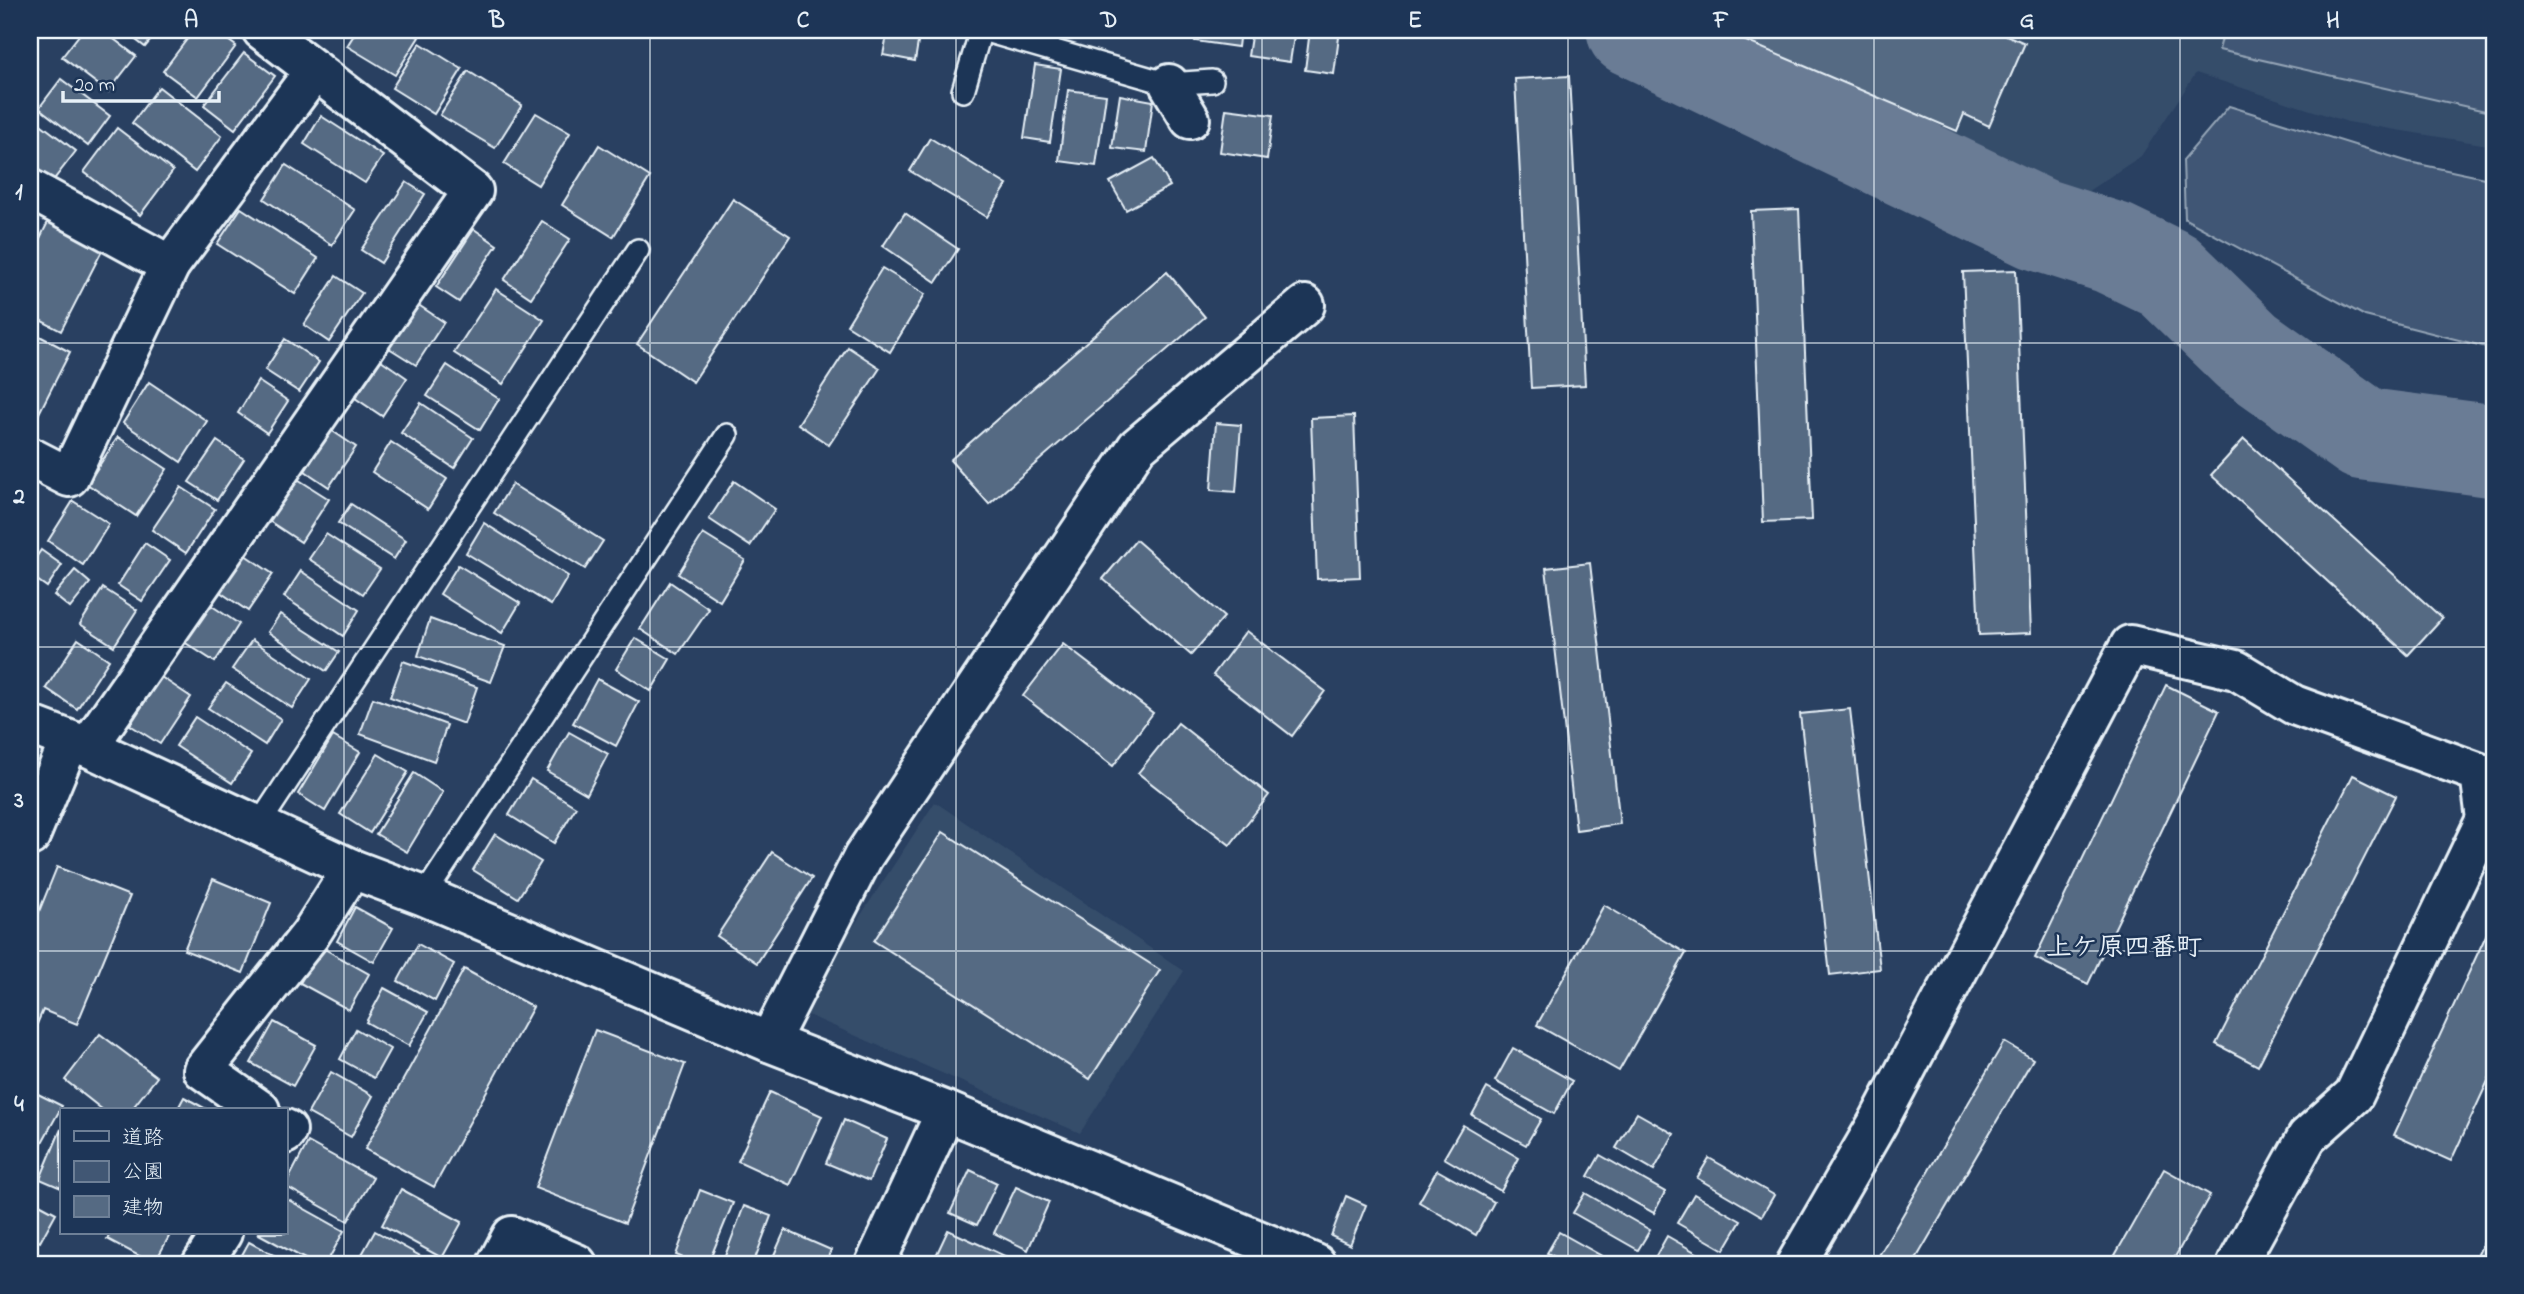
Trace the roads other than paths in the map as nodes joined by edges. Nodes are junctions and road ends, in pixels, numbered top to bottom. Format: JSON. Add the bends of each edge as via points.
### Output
{"nodes":[{"id":1,"x":262,"y":30,"type":"edge"},
{"id":2,"x":981,"y":30,"type":"edge"},
{"id":3,"x":315,"y":70,"type":"junction"},
{"id":4,"x":1212,"y":81,"type":"dead end"},
{"id":5,"x":1169,"y":84,"type":"junction"},
{"id":6,"x":963,"y":91,"type":"dead end"},
{"id":7,"x":1190,"y":119,"type":"dead end"},
{"id":8,"x":30,"y":189,"type":"edge"},
{"id":9,"x":638,"y":250,"type":"dead end"},
{"id":10,"x":170,"y":265,"type":"junction"},
{"id":11,"x":1305,"y":305,"type":"dead end"},
{"id":12,"x":727,"y":435,"type":"dead end"},
{"id":13,"x":30,"y":457,"type":"edge"},
{"id":14,"x":30,"y":725,"type":"edge"},
{"id":15,"x":78,"y":744,"type":"junction"},
{"id":16,"x":2487,"y":774,"type":"edge"},
{"id":17,"x":258,"y":826,"type":"junction"},
{"id":18,"x":30,"y":836,"type":"edge"},
{"id":19,"x":352,"y":869,"type":"junction"},
{"id":20,"x":424,"y":896,"type":"junction"},
{"id":21,"x":769,"y":1042,"type":"junction"},
{"id":22,"x":257,"y":1108,"type":"edge"},
{"id":23,"x":946,"y":1111,"type":"junction"},
{"id":24,"x":221,"y":1234,"type":"edge"},
{"id":25,"x":202,"y":1264,"type":"edge"},
{"id":26,"x":497,"y":1264,"type":"edge"},
{"id":27,"x":577,"y":1264,"type":"edge"},
{"id":28,"x":875,"y":1264,"type":"edge"},
{"id":29,"x":1317,"y":1264,"type":"edge"},
{"id":30,"x":1796,"y":1264,"type":"edge"},
{"id":31,"x":2237,"y":1264,"type":"edge"}],
"edges":[{"from":1,"to":3,"type":"street"},
{"from":2,"to":5,"type":"lane"},
{"from":2,"to":6,"type":"lane"},
{"from":3,"to":10,"type":"street"},
{"from":3,"to":15,"type":"street","via":[[473,191]]},
{"from":4,"to":5,"type":"lane"},
{"from":5,"to":7,"type":"street"},
{"from":8,"to":10,"type":"street"},
{"from":9,"to":17,"type":"lane"},
{"from":10,"to":13,"type":"street","via":[[69,477]]},
{"from":11,"to":21,"type":"street","via":[[1138,447],[863,857]]},
{"from":12,"to":20,"type":"lane"},
{"from":14,"to":15,"type":"street"},
{"from":15,"to":17,"type":"street"},
{"from":15,"to":18,"type":"street"},
{"from":16,"to":30,"type":"street","via":[[2294,705],[2236,670],[2130,645],[1877,1124]]},
{"from":16,"to":31,"type":"street","via":[[2486,819],[2354,1095],[2307,1137]]},
{"from":17,"to":19,"type":"street"},
{"from":19,"to":20,"type":"street"},
{"from":19,"to":22,"type":"street","via":[[310,935],[204,1070]]},
{"from":20,"to":21,"type":"street"},
{"from":21,"to":23,"type":"street"},
{"from":23,"to":28,"type":"street"},
{"from":23,"to":29,"type":"street"},
{"from":24,"to":25,"type":"street"},
{"from":26,"to":27,"type":"street","via":[[512,1236]]}]}
